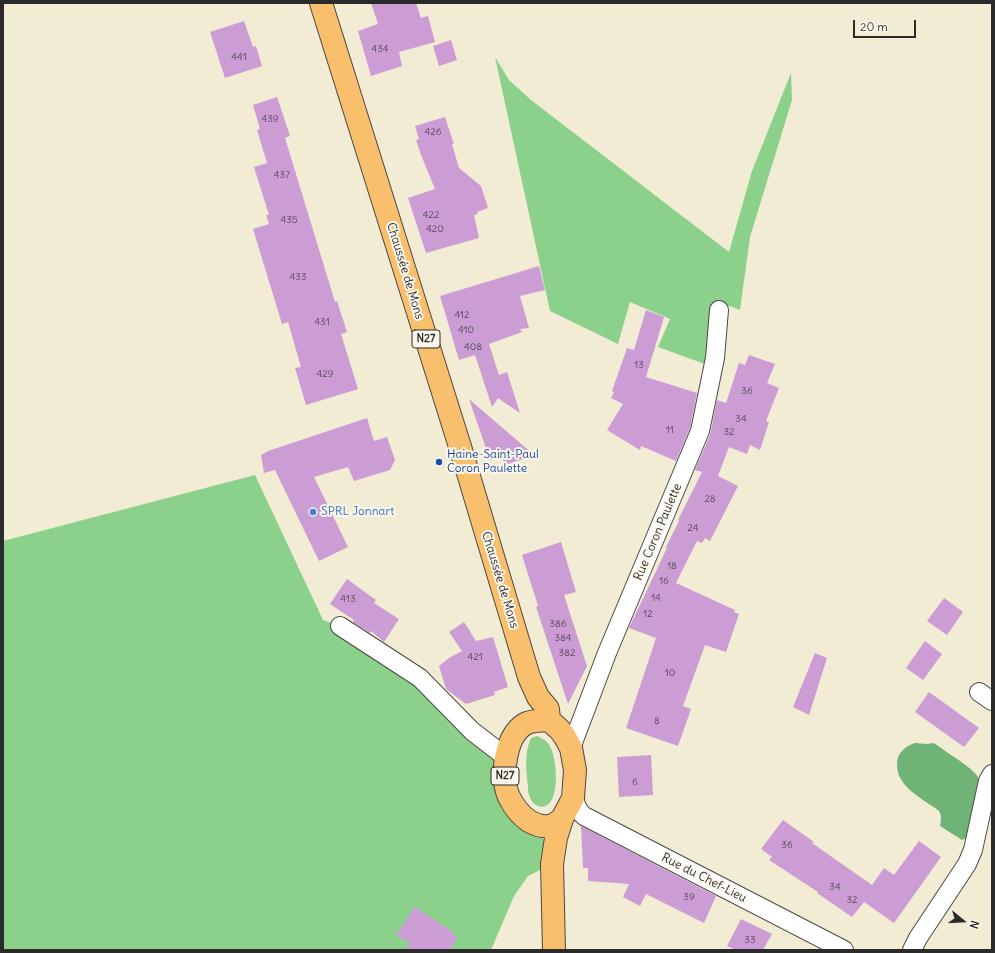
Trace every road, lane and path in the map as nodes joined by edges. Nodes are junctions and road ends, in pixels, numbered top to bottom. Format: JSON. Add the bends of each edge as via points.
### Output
{"nodes":[{"id":1,"x":321,"y":3,"type":"edge"},
{"id":2,"x":719,"y":310,"type":"dead end"},
{"id":3,"x":340,"y":626,"type":"dead end"},
{"id":4,"x":529,"y":676,"type":"junction"},
{"id":5,"x":549,"y":720,"type":"junction"},
{"id":6,"x":526,"y":724,"type":"junction"},
{"id":7,"x":570,"y":748,"type":"junction"},
{"id":8,"x":506,"y":758,"type":"junction"},
{"id":9,"x":992,"y":774,"type":"edge"},
{"id":10,"x":573,"y":798,"type":"junction"},
{"id":11,"x":562,"y":819,"type":"junction"},
{"id":12,"x":534,"y":824,"type":"junction"},
{"id":13,"x":552,"y":864,"type":"junction"},
{"id":14,"x":554,"y":950,"type":"edge"},
{"id":15,"x":844,"y":950,"type":"edge"},
{"id":16,"x":912,"y":950,"type":"edge"}],
"edges":[{"from":1,"to":4,"type":"main road","name":"Chaussée de Mons","number":"N27"},
{"from":2,"to":7,"type":"street","name":"Rue Coron Paulette","via":[[715,358],[700,431]]},
{"from":3,"to":8,"type":"street","via":[[420,678],[472,731]]},
{"from":4,"to":5,"type":"main road","number":"N27","via":[[538,697],[548,709]]},
{"from":4,"to":6,"type":"main road","number":"N27"},
{"from":5,"to":6,"type":"main road"},
{"from":5,"to":7,"type":"main road","number":"N27","via":[[560,730]]},
{"from":6,"to":8,"type":"main road","number":"N27","via":[[515,733]]},
{"from":7,"to":10,"type":"main road","number":"N27","via":[[575,770]]},
{"from":8,"to":12,"type":"main road","number":"N27","via":[[506,784],[509,796],[522,816]]},
{"from":9,"to":16,"type":"street","via":[[973,850],[967,864]]},
{"from":10,"to":11,"type":"main road","number":"N27"},
{"from":10,"to":15,"type":"street","name":"Rue du Chef-Lieu","via":[[579,812],[584,816]]},
{"from":11,"to":12,"type":"main road","via":[[549,826]]},
{"from":11,"to":13,"type":"main road","number":"N27"},
{"from":12,"to":13,"type":"main road","number":"N27","via":[[544,840]]},
{"from":13,"to":14,"type":"main road","number":"N27"}]}
